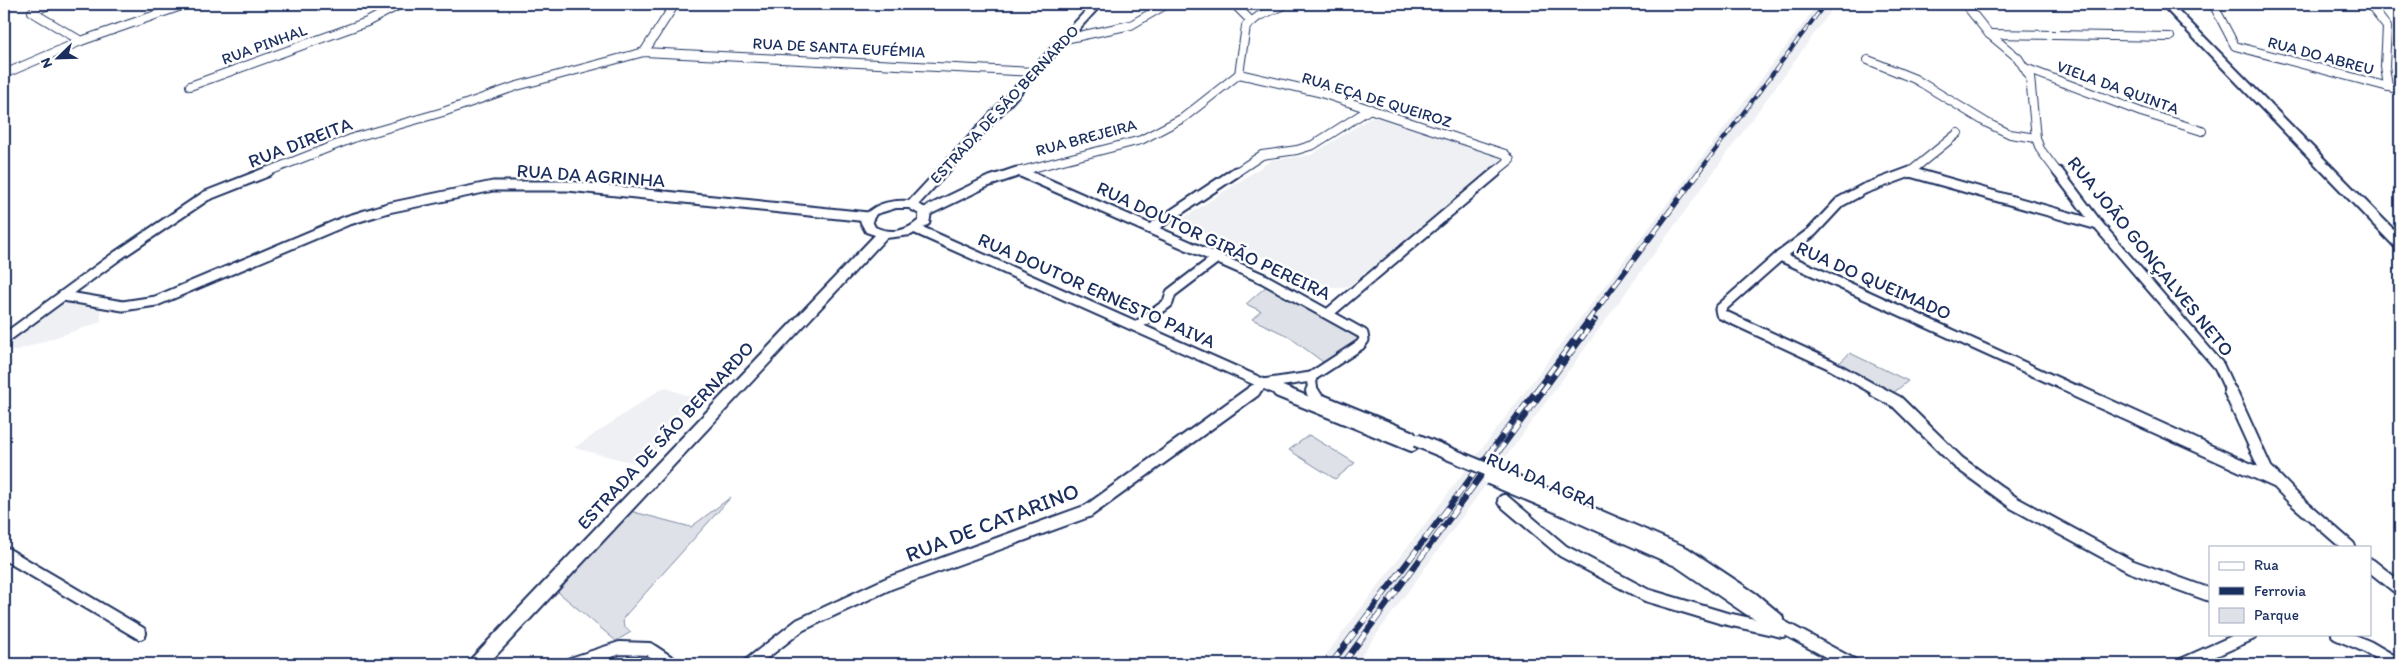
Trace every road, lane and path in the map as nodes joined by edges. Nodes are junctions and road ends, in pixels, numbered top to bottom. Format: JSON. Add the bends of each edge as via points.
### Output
{"nodes":[{"id":1,"x":50,"y":4,"type":"edge"},
{"id":2,"x":186,"y":4,"type":"edge"},
{"id":3,"x":401,"y":4,"type":"edge"},
{"id":4,"x":675,"y":4,"type":"edge"},
{"id":5,"x":1097,"y":4,"type":"edge"},
{"id":6,"x":1167,"y":4,"type":"edge"},
{"id":7,"x":1234,"y":4,"type":"edge"},
{"id":8,"x":1286,"y":4,"type":"edge"},
{"id":9,"x":1965,"y":4,"type":"edge"},
{"id":10,"x":2166,"y":4,"type":"edge"},
{"id":11,"x":2213,"y":4,"type":"edge"},
{"id":12,"x":2369,"y":4,"type":"edge"},
{"id":13,"x":1252,"y":22,"type":"junction"},
{"id":14,"x":1989,"y":34,"type":"junction"},
{"id":15,"x":2170,"y":37,"type":"dead end"},
{"id":16,"x":1065,"y":39,"type":"junction"},
{"id":17,"x":81,"y":41,"type":"junction"},
{"id":18,"x":644,"y":52,"type":"junction"},
{"id":19,"x":1868,"y":60,"type":"dead end"},
{"id":20,"x":2025,"y":68,"type":"junction"},
{"id":21,"x":1033,"y":72,"type":"junction"},
{"id":22,"x":4,"y":74,"type":"edge"},
{"id":23,"x":1240,"y":74,"type":"junction"},
{"id":24,"x":190,"y":86,"type":"dead end"},
{"id":25,"x":2388,"y":87,"type":"junction"},
{"id":26,"x":2400,"y":90,"type":"edge"},
{"id":27,"x":1370,"y":109,"type":"junction"},
{"id":28,"x":2202,"y":131,"type":"dead end"},
{"id":29,"x":1958,"y":134,"type":"dead end"},
{"id":30,"x":2036,"y":138,"type":"junction"},
{"id":31,"x":1019,"y":171,"type":"junction"},
{"id":32,"x":1910,"y":172,"type":"junction"},
{"id":33,"x":912,"y":205,"type":"junction"},
{"id":34,"x":925,"y":212,"type":"junction"},
{"id":35,"x":868,"y":217,"type":"junction"},
{"id":36,"x":2098,"y":225,"type":"junction"},
{"id":37,"x":1152,"y":228,"type":"junction"},
{"id":38,"x":916,"y":229,"type":"junction"},
{"id":39,"x":883,"y":234,"type":"junction"},
{"id":40,"x":2400,"y":244,"type":"edge"},
{"id":41,"x":1780,"y":256,"type":"junction"},
{"id":42,"x":1217,"y":258,"type":"junction"},
{"id":43,"x":63,"y":296,"type":"junction"},
{"id":44,"x":1329,"y":313,"type":"junction"},
{"id":45,"x":1137,"y":326,"type":"junction"},
{"id":46,"x":4,"y":339,"type":"edge"},
{"id":47,"x":1312,"y":377,"type":"junction"},
{"id":48,"x":1263,"y":384,"type":"junction"},
{"id":49,"x":1414,"y":443,"type":"junction"},
{"id":50,"x":2275,"y":481,"type":"junction"},
{"id":51,"x":1504,"y":501,"type":"dead end"},
{"id":52,"x":2348,"y":546,"type":"edge"},
{"id":53,"x":4,"y":553,"type":"edge"},
{"id":54,"x":2372,"y":567,"type":"edge"},
{"id":55,"x":2400,"y":589,"type":"edge"},
{"id":56,"x":2209,"y":595,"type":"edge"},
{"id":57,"x":140,"y":633,"type":"dead end"},
{"id":58,"x":1795,"y":634,"type":"junction"},
{"id":59,"x":2247,"y":636,"type":"edge"},
{"id":60,"x":2343,"y":636,"type":"edge"},
{"id":61,"x":477,"y":664,"type":"edge"},
{"id":62,"x":571,"y":664,"type":"edge"},
{"id":63,"x":672,"y":664,"type":"edge"},
{"id":64,"x":750,"y":664,"type":"edge"},
{"id":65,"x":1851,"y":664,"type":"edge"},
{"id":66,"x":2184,"y":664,"type":"edge"},
{"id":67,"x":2397,"y":664,"type":"edge"}],
"edges":[{"from":1,"to":17,"type":"street","via":[[32,12]]},
{"from":2,"to":17,"type":"street"},
{"from":3,"to":24,"type":"street","name":"RUA PINHAL","via":[[367,22]]},
{"from":4,"to":18,"type":"street"},
{"from":5,"to":16,"type":"main road","name":"ESTRADA DE SÃO BERNARDO"},
{"from":6,"to":16,"type":"street","via":[[1150,18],[1119,29]]},
{"from":7,"to":13,"type":"street"},
{"from":8,"to":13,"type":"street"},
{"from":9,"to":14,"type":"street","name":"RUA JOÃO GONÇALVES NETO"},
{"from":10,"to":40,"type":"main road"},
{"from":11,"to":25,"type":"street","name":"RUA DO ABREU","via":[[2235,46]]},
{"from":12,"to":25,"type":"street","via":[[2387,28],[2385,66]]},
{"from":13,"to":23,"type":"street","via":[[1246,26]]},
{"from":14,"to":15,"type":"street"},
{"from":14,"to":20,"type":"street","name":"RUA JOÃO GONÇALVES NETO"},
{"from":16,"to":21,"type":"main road","name":"ESTRADA DE SÃO BERNARDO"},
{"from":17,"to":22,"type":"street"},
{"from":18,"to":21,"type":"street","name":"RUA DE SANTA EUFÉMIA"},
{"from":18,"to":43,"type":"street","name":"RUA DIREITA","via":[[517,86],[356,137],[206,196]]},
{"from":19,"to":30,"type":"street","via":[[1915,79],[2010,134]]},
{"from":20,"to":28,"type":"street","name":"VIELA DA QUINTA","via":[[2141,112]]},
{"from":20,"to":30,"type":"street","name":"RUA JOÃO GONÇALVES NETO","via":[[2030,77]]},
{"from":21,"to":33,"type":"main road","name":"ESTRADA DE SÃO BERNARDO"},
{"from":23,"to":27,"type":"street","name":"RUA EÇA DE QUEIROZ","via":[[1318,92]]},
{"from":23,"to":31,"type":"street","name":"RUA BREJEIRA","via":[[1183,118],[1141,140]]},
{"from":25,"to":26,"type":"street","name":"RUA DO ABREU"},
{"from":27,"to":37,"type":"street","via":[[1313,145],[1262,155]]},
{"from":27,"to":44,"type":"street","name":"RUA EÇA DE QUEIROZ","via":[[1505,154],[1510,160]]},
{"from":29,"to":32,"type":"street","name":"RUA DO QUEIMADO"},
{"from":30,"to":36,"type":"street","name":"RUA JOÃO GONÇALVES NETO","via":[[2040,149]]},
{"from":31,"to":34,"type":"street","name":"RUA BREJEIRA","via":[[987,182]]},
{"from":31,"to":37,"type":"street","name":"RUA DOUTOR GIRÃO PEREIRA"},
{"from":32,"to":36,"type":"street"},
{"from":32,"to":41,"type":"street","name":"RUA DO QUEIMADO","via":[[1864,188],[1840,202],[1812,232]]},
{"from":33,"to":34,"type":"main road"},
{"from":33,"to":35,"type":"main road","via":[[886,206]]},
{"from":34,"to":38,"type":"main road","via":[[925,221]]},
{"from":35,"to":39,"type":"main road","via":[[867,226]]},
{"from":35,"to":43,"type":"street","name":"RUA DA AGRINHA","via":[[568,186],[493,186],[388,208],[346,221],[156,301],[123,306]]},
{"from":36,"to":50,"type":"street","name":"RUA JOÃO GONÇALVES NETO","via":[[2218,366],[2266,470]]},
{"from":37,"to":42,"type":"street","name":"RUA DOUTOR GIRÃO PEREIRA"},
{"from":38,"to":39,"type":"main road","via":[[900,234]]},
{"from":38,"to":45,"type":"street","name":"RUA DOUTOR ERNESTO PAIVA"},
{"from":39,"to":61,"type":"main road","name":"ESTRADA DE SÃO BERNARDO"},
{"from":41,"to":50,"type":"street","name":"RUA DO QUEIMADO"},
{"from":41,"to":56,"type":"street","via":[[1720,309],[1721,314],[1829,364],[1897,402],[1958,462],[2014,503],[2130,566]]},
{"from":42,"to":44,"type":"street","name":"RUA DOUTOR GIRÃO PEREIRA"},
{"from":42,"to":45,"type":"street","via":[[1171,293],[1168,303]]},
{"from":43,"to":46,"type":"street","name":"RUA DIREITA"},
{"from":44,"to":47,"type":"street","name":"RUA DOUTOR GIRÃO PEREIRA","via":[[1363,334],[1364,340]]},
{"from":45,"to":48,"type":"street","name":"RUA DOUTOR ERNESTO PAIVA"},
{"from":47,"to":48,"type":"street","name":"RUA DOUTOR GIRÃO PEREIRA"},
{"from":47,"to":49,"type":"street","name":"RUA DA AGRA","via":[[1311,388],[1317,399]]},
{"from":48,"to":49,"type":"street","name":"RUA DA AGRA","via":[[1308,405]]},
{"from":48,"to":64,"type":"street","name":"RUA DE CATARINO","via":[[1088,511],[890,583],[800,626]]},
{"from":49,"to":58,"type":"street","name":"RUA DA AGRA","bridge":true,"via":[[1551,500],[1679,561],[1749,609]]},
{"from":50,"to":52,"type":"street","name":"RUA JOÃO GONÇALVES NETO"},
{"from":51,"to":58,"type":"street","name":"RUA DA AGRA","via":[[1563,552],[1646,595],[1723,618]]},
{"from":53,"to":57,"type":"street"},
{"from":54,"to":55,"type":"street"},
{"from":58,"to":65,"type":"street","name":"RUA DA AGRA"},
{"from":59,"to":66,"type":"street"},
{"from":60,"to":67,"type":"street"},
{"from":62,"to":63,"type":"street","via":[[620,648],[650,649]]}]}
